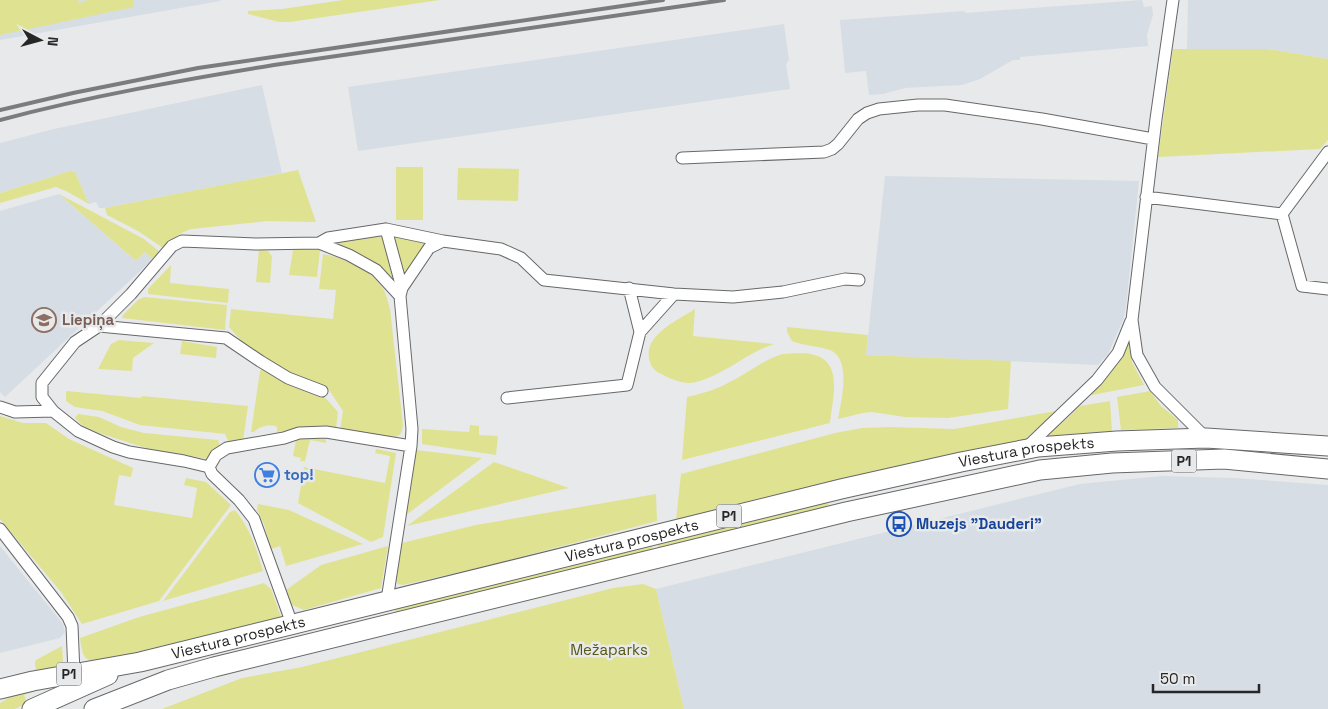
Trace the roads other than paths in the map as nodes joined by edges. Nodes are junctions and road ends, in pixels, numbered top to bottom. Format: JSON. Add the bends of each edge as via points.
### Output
{"nodes":[{"id":1,"x":1173,"y":0,"type":"edge"},
{"id":2,"x":1153,"y":139,"type":"junction"},
{"id":3,"x":1328,"y":152,"type":"edge"},
{"id":4,"x":682,"y":158,"type":"dead end"},
{"id":5,"x":1146,"y":198,"type":"junction"},
{"id":6,"x":1282,"y":214,"type":"junction"},
{"id":7,"x":386,"y":229,"type":"junction"},
{"id":8,"x":443,"y":240,"type":"junction"},
{"id":9,"x":319,"y":243,"type":"junction"},
{"id":10,"x":859,"y":280,"type":"dead end"},
{"id":11,"x":629,"y":288,"type":"junction"},
{"id":12,"x":1328,"y":289,"type":"edge"},
{"id":13,"x":401,"y":292,"type":"junction"},
{"id":14,"x":674,"y":294,"type":"junction"},
{"id":15,"x":1132,"y":320,"type":"junction"},
{"id":16,"x":99,"y":326,"type":"junction"},
{"id":17,"x":640,"y":332,"type":"junction"},
{"id":18,"x":322,"y":391,"type":"dead end"},
{"id":19,"x":507,"y":398,"type":"dead end"},
{"id":20,"x":0,"y":407,"type":"edge"},
{"id":21,"x":53,"y":411,"type":"junction"},
{"id":22,"x":1206,"y":438,"type":"junction"},
{"id":23,"x":411,"y":446,"type":"junction"},
{"id":24,"x":1328,"y":446,"type":"edge"},
{"id":25,"x":1023,"y":450,"type":"junction"},
{"id":26,"x":209,"y":467,"type":"junction"},
{"id":27,"x":1328,"y":469,"type":"edge"},
{"id":28,"x":841,"y":489,"type":"junction"},
{"id":29,"x":846,"y":512,"type":"junction"},
{"id":30,"x":0,"y":529,"type":"edge"},
{"id":31,"x":387,"y":600,"type":"junction"},
{"id":32,"x":292,"y":624,"type":"junction"},
{"id":33,"x":388,"y":624,"type":"junction"},
{"id":34,"x":140,"y":662,"type":"junction"},
{"id":35,"x":74,"y":673,"type":"junction"},
{"id":36,"x":0,"y":689,"type":"edge"},
{"id":37,"x":32,"y":709,"type":"edge"},
{"id":38,"x":94,"y":709,"type":"edge"}],
"edges":[{"from":1,"to":2,"type":"street"},
{"from":2,"to":4,"type":"street","via":[[954,106],[918,105],[867,113],[838,144],[824,152]]},
{"from":2,"to":5,"type":"street"},
{"from":3,"to":6,"type":"street"},
{"from":5,"to":6,"type":"street"},
{"from":5,"to":15,"type":"street"},
{"from":6,"to":12,"type":"street","via":[[1302,286]]},
{"from":7,"to":8,"type":"street"},
{"from":7,"to":9,"type":"street","via":[[328,238]]},
{"from":7,"to":13,"type":"street"},
{"from":8,"to":11,"type":"street","via":[[501,249],[521,258],[544,280]]},
{"from":8,"to":13,"type":"street","via":[[429,248]]},
{"from":9,"to":13,"type":"street","via":[[376,270]]},
{"from":9,"to":16,"type":"street","via":[[182,241],[172,246]]},
{"from":10,"to":14,"type":"street","via":[[845,279],[783,292],[733,297]]},
{"from":11,"to":14,"type":"street"},
{"from":11,"to":17,"type":"street"},
{"from":13,"to":23,"type":"street"},
{"from":14,"to":17,"type":"street"},
{"from":15,"to":22,"type":"street","via":[[1137,355],[1155,387]]},
{"from":15,"to":25,"type":"street","via":[[1118,353],[1097,380]]},
{"from":16,"to":18,"type":"street","via":[[226,338],[288,378]]},
{"from":16,"to":21,"type":"street","via":[[75,342],[42,383],[42,397]]},
{"from":17,"to":19,"type":"street","via":[[627,385]]},
{"from":20,"to":21,"type":"street","via":[[15,412]]},
{"from":21,"to":26,"type":"street","via":[[78,431],[113,447]]},
{"from":22,"to":24,"type":"main road","name":"Viestura prospekts","number":"P1"},
{"from":22,"to":25,"type":"main road","name":"Viestura prospekts","number":"P1","via":[[1117,441]]},
{"from":23,"to":26,"type":"street","via":[[326,432],[299,433],[227,448],[216,455]]},
{"from":23,"to":31,"type":"street"},
{"from":25,"to":28,"type":"main road","name":"Viestura prospekts","number":"P1"},
{"from":26,"to":32,"type":"street","via":[[254,519]]},
{"from":27,"to":29,"type":"main road","name":"Viestura prospekts","number":"P1","via":[[1224,460],[1066,467],[1002,477]]},
{"from":28,"to":29,"type":"main road"},
{"from":28,"to":31,"type":"main road","name":"Viestura prospekts","number":"P1"},
{"from":29,"to":33,"type":"main road","name":"Viestura prospekts","number":"P1"},
{"from":30,"to":35,"type":"street","via":[[68,617],[72,626]]},
{"from":31,"to":32,"type":"main road","name":"Viestura prospekts","number":"P1"},
{"from":31,"to":33,"type":"main road"},
{"from":32,"to":34,"type":"main road","name":"Viestura prospekts","number":"P1"},
{"from":33,"to":38,"type":"main road","name":"Viestura prospekts","number":"P1","via":[[176,678]]},
{"from":34,"to":35,"type":"main road","name":"Viestura prospekts","number":"P1"},
{"from":34,"to":37,"type":"main road"},
{"from":35,"to":36,"type":"main road","name":"Viestura prospekts","number":"P1"}]}
